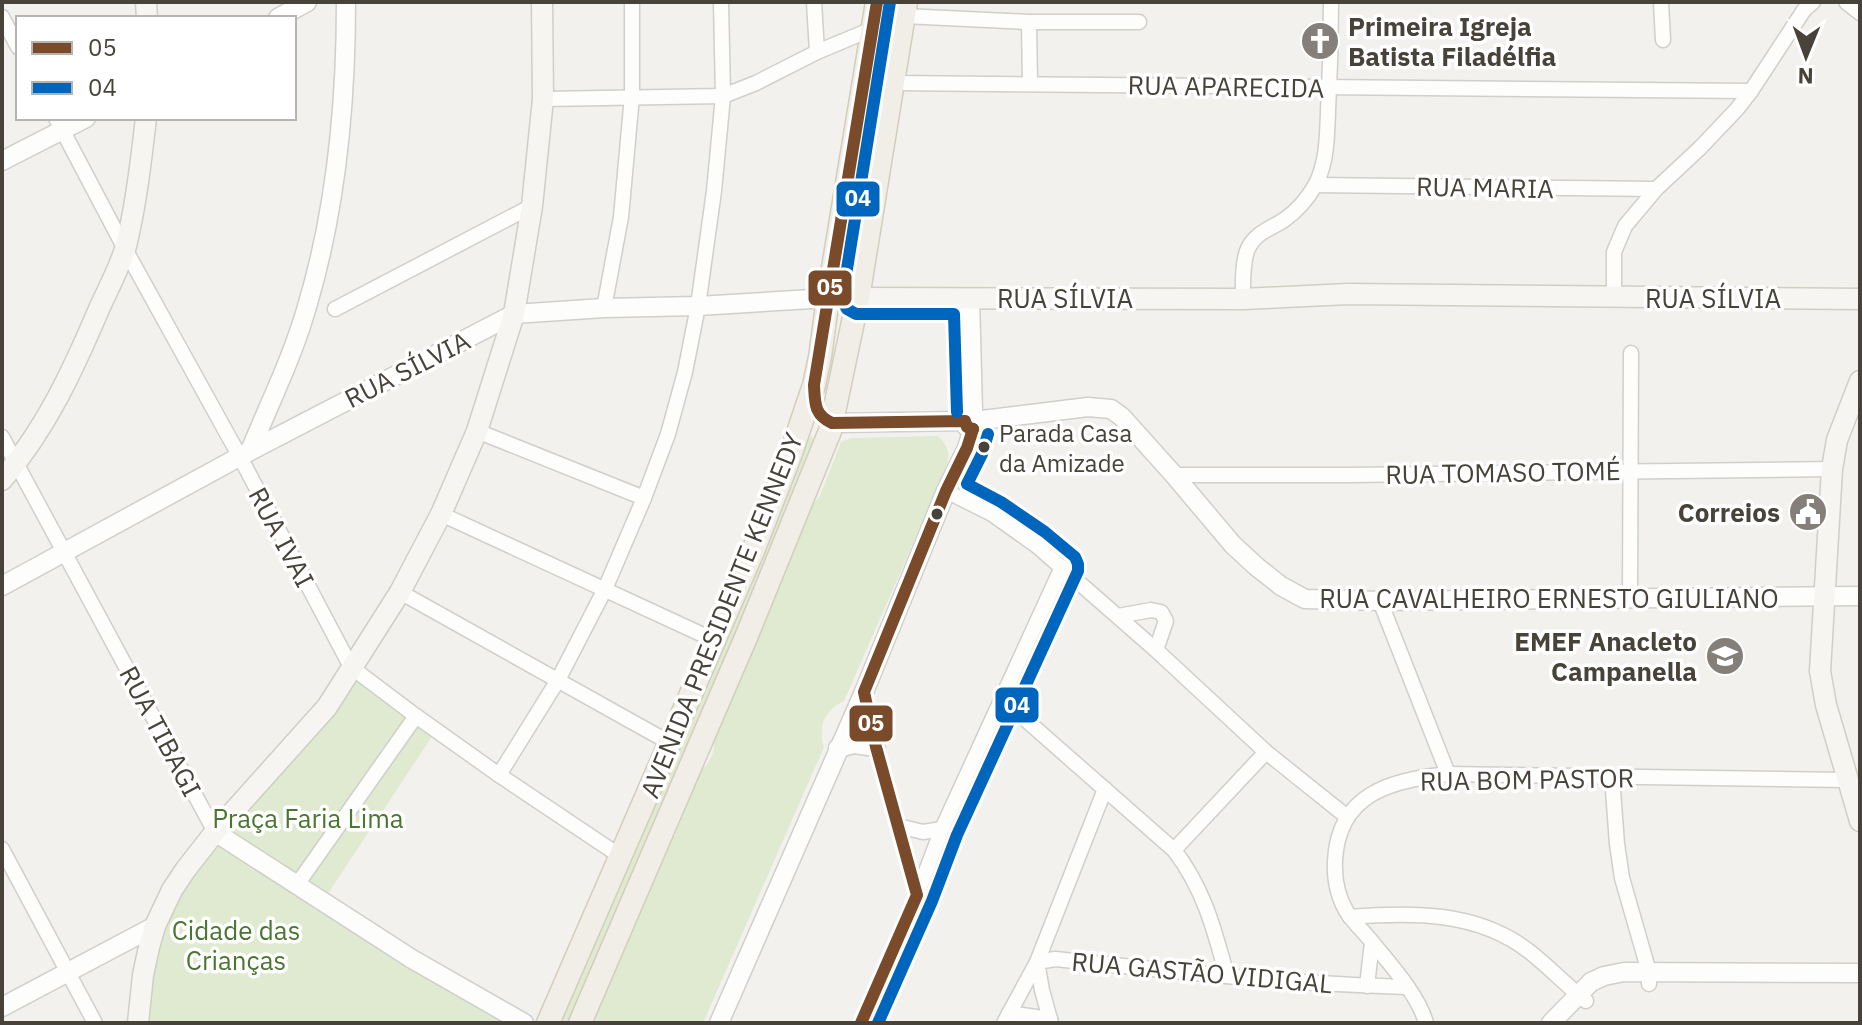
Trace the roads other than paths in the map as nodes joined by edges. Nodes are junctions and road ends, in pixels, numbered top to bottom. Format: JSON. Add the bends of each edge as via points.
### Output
{"nodes":[{"id":1,"x":307,"y":2,"type":"edge"},
{"id":2,"x":346,"y":2,"type":"edge"},
{"id":3,"x":542,"y":2,"type":"edge"},
{"id":4,"x":632,"y":2,"type":"edge"},
{"id":5,"x":721,"y":2,"type":"edge"},
{"id":6,"x":814,"y":2,"type":"edge"},
{"id":7,"x":877,"y":2,"type":"edge"},
{"id":8,"x":1331,"y":2,"type":"edge"},
{"id":9,"x":1661,"y":2,"type":"edge"},
{"id":10,"x":1813,"y":2,"type":"edge"},
{"id":11,"x":1846,"y":2,"type":"edge"},
{"id":12,"x":905,"y":9,"type":"edge"},
{"id":13,"x":1860,"y":13,"type":"edge"},
{"id":14,"x":282,"y":16,"type":"edge"},
{"id":15,"x":2,"y":17,"type":"edge"},
{"id":16,"x":1029,"y":22,"type":"junction"},
{"id":17,"x":1139,"y":22,"type":"dead end"},
{"id":18,"x":872,"y":29,"type":"junction"},
{"id":19,"x":1663,"y":40,"type":"dead end"},
{"id":20,"x":16,"y":43,"type":"edge"},
{"id":21,"x":817,"y":52,"type":"junction"},
{"id":22,"x":893,"y":83,"type":"junction"},
{"id":23,"x":1030,"y":83,"type":"junction"},
{"id":24,"x":1330,"y":88,"type":"junction"},
{"id":25,"x":1751,"y":91,"type":"junction"},
{"id":26,"x":632,"y":96,"type":"junction"},
{"id":27,"x":723,"y":96,"type":"junction"},
{"id":28,"x":543,"y":99,"type":"junction"},
{"id":29,"x":146,"y":120,"type":"edge"},
{"id":30,"x":59,"y":124,"type":"edge"},
{"id":31,"x":2,"y":161,"type":"edge"},
{"id":32,"x":1315,"y":185,"type":"junction"},
{"id":33,"x":1656,"y":189,"type":"junction"},
{"id":34,"x":532,"y":206,"type":"junction"},
{"id":35,"x":125,"y":249,"type":"junction"},
{"id":36,"x":1614,"y":297,"type":"junction"},
{"id":37,"x":828,"y":298,"type":"junction"},
{"id":38,"x":858,"y":298,"type":"junction"},
{"id":39,"x":970,"y":298,"type":"junction"},
{"id":40,"x":1243,"y":299,"type":"junction"},
{"id":41,"x":1860,"y":299,"type":"edge"},
{"id":42,"x":698,"y":306,"type":"junction"},
{"id":43,"x":604,"y":308,"type":"junction"},
{"id":44,"x":335,"y":309,"type":"dead end"},
{"id":45,"x":514,"y":314,"type":"junction"},
{"id":46,"x":825,"y":323,"type":"junction"},
{"id":47,"x":1631,"y":353,"type":"dead end"},
{"id":48,"x":1860,"y":381,"type":"edge"},
{"id":49,"x":814,"y":385,"type":"junction"},
{"id":50,"x":973,"y":421,"type":"junction"},
{"id":51,"x":832,"y":423,"type":"junction"},
{"id":52,"x":477,"y":431,"type":"junction"},
{"id":53,"x":2,"y":437,"type":"edge"},
{"id":54,"x":245,"y":454,"type":"junction"},
{"id":55,"x":790,"y":456,"type":"junction"},
{"id":56,"x":17,"y":463,"type":"junction"},
{"id":57,"x":1832,"y":469,"type":"junction"},
{"id":58,"x":1629,"y":470,"type":"junction"},
{"id":59,"x":1174,"y":475,"type":"junction"},
{"id":60,"x":2,"y":480,"type":"edge"},
{"id":61,"x":946,"y":491,"type":"junction"},
{"id":62,"x":644,"y":498,"type":"junction"},
{"id":63,"x":441,"y":514,"type":"junction"},
{"id":64,"x":64,"y":552,"type":"junction"},
{"id":65,"x":1062,"y":567,"type":"junction"},
{"id":66,"x":2,"y":586,"type":"edge"},
{"id":67,"x":605,"y":589,"type":"junction"},
{"id":68,"x":400,"y":592,"type":"junction"},
{"id":69,"x":1824,"y":596,"type":"junction"},
{"id":70,"x":1860,"y":596,"type":"edge"},
{"id":71,"x":1630,"y":597,"type":"junction"},
{"id":72,"x":1380,"y":601,"type":"junction"},
{"id":73,"x":1118,"y":616,"type":"junction"},
{"id":74,"x":714,"y":640,"type":"junction"},
{"id":75,"x":1156,"y":650,"type":"junction"},
{"id":76,"x":351,"y":667,"type":"junction"},
{"id":77,"x":558,"y":680,"type":"junction"},
{"id":78,"x":864,"y":692,"type":"junction"},
{"id":79,"x":1002,"y":699,"type":"junction"},
{"id":80,"x":416,"y":716,"type":"junction"},
{"id":81,"x":670,"y":743,"type":"junction"},
{"id":82,"x":876,"y":747,"type":"junction"},
{"id":83,"x":838,"y":748,"type":"junction"},
{"id":84,"x":1266,"y":752,"type":"junction"},
{"id":85,"x":1448,"y":774,"type":"junction"},
{"id":86,"x":499,"y":775,"type":"junction"},
{"id":87,"x":1612,"y":777,"type":"junction"},
{"id":88,"x":1854,"y":780,"type":"edge"},
{"id":89,"x":1105,"y":789,"type":"junction"},
{"id":90,"x":1346,"y":816,"type":"junction"},
{"id":91,"x":1860,"y":821,"type":"edge"},
{"id":92,"x":898,"y":826,"type":"junction"},
{"id":93,"x":942,"y":829,"type":"junction"},
{"id":94,"x":215,"y":832,"type":"junction"},
{"id":95,"x":2,"y":849,"type":"edge"},
{"id":96,"x":1174,"y":850,"type":"junction"},
{"id":97,"x":620,"y":856,"type":"junction"},
{"id":98,"x":296,"y":886,"type":"junction"},
{"id":99,"x":917,"y":895,"type":"junction"},
{"id":100,"x":1350,"y":917,"type":"junction"},
{"id":101,"x":155,"y":926,"type":"junction"},
{"id":102,"x":1372,"y":942,"type":"junction"},
{"id":103,"x":1037,"y":962,"type":"junction"},
{"id":104,"x":69,"y":971,"type":"junction"},
{"id":105,"x":1860,"y":973,"type":"edge"},
{"id":106,"x":1227,"y":976,"type":"junction"},
{"id":107,"x":1649,"y":978,"type":"junction"},
{"id":108,"x":1860,"y":982,"type":"edge"},
{"id":109,"x":1367,"y":986,"type":"junction"},
{"id":110,"x":1407,"y":987,"type":"junction"},
{"id":111,"x":1582,"y":998,"type":"junction"},
{"id":112,"x":2,"y":1007,"type":"edge"},
{"id":113,"x":1007,"y":1018,"type":"edge"},
{"id":114,"x":1051,"y":1021,"type":"edge"},
{"id":115,"x":95,"y":1023,"type":"edge"},
{"id":116,"x":138,"y":1023,"type":"edge"},
{"id":117,"x":524,"y":1023,"type":"edge"},
{"id":118,"x":548,"y":1023,"type":"edge"},
{"id":119,"x":580,"y":1023,"type":"edge"},
{"id":120,"x":719,"y":1023,"type":"edge"},
{"id":121,"x":861,"y":1023,"type":"edge"},
{"id":122,"x":1426,"y":1023,"type":"edge"},
{"id":123,"x":1551,"y":1023,"type":"edge"},
{"id":124,"x":1566,"y":1023,"type":"edge"}],
"edges":[{"from":1,"to":14,"type":"street"},
{"from":2,"to":54,"type":"street","via":[[340,141],[325,234],[298,335]]},
{"from":3,"to":28,"type":"main road"},
{"from":4,"to":26,"type":"street"},
{"from":5,"to":27,"type":"street"},
{"from":6,"to":21,"type":"street"},
{"from":7,"to":18,"type":"main road","name":"AVENIDA PRESIDENTE KENNEDY"},
{"from":8,"to":24,"type":"street"},
{"from":9,"to":19,"type":"street"},
{"from":10,"to":25,"type":"street"},
{"from":11,"to":13,"type":"street"},
{"from":12,"to":16,"type":"street"},
{"from":12,"to":22,"type":"main road","name":"AVENIDA PRESIDENTE KENNEDY"},
{"from":15,"to":20,"type":"street"},
{"from":16,"to":17,"type":"street"},
{"from":16,"to":23,"type":"street"},
{"from":18,"to":21,"type":"street"},
{"from":18,"to":37,"type":"main road","name":"AVENIDA PRESIDENTE KENNEDY"},
{"from":21,"to":27,"type":"street"},
{"from":22,"to":23,"type":"street","name":"RUA APARECIDA"},
{"from":22,"to":38,"type":"main road","name":"AVENIDA PRESIDENTE KENNEDY"},
{"from":23,"to":24,"type":"street","name":"RUA APARECIDA"},
{"from":24,"to":25,"type":"street","name":"RUA APARECIDA"},
{"from":24,"to":32,"type":"street","via":[[1324,164]]},
{"from":25,"to":33,"type":"street"},
{"from":26,"to":27,"type":"street"},
{"from":26,"to":28,"type":"street"},
{"from":26,"to":43,"type":"street","via":[[621,217]]},
{"from":27,"to":42,"type":"street"},
{"from":28,"to":34,"type":"main road"},
{"from":29,"to":35,"type":"main road"},
{"from":30,"to":31,"type":"street"},
{"from":30,"to":35,"type":"street","name":"RUA IVAI"},
{"from":32,"to":33,"type":"street","name":"RUA MARIA"},
{"from":32,"to":40,"type":"street","via":[[1298,209],[1252,241]]},
{"from":33,"to":36,"type":"street","via":[[1617,240]]},
{"from":34,"to":44,"type":"street"},
{"from":34,"to":45,"type":"main road"},
{"from":35,"to":54,"type":"street","name":"RUA IVAI"},
{"from":35,"to":56,"type":"main road","via":[[53,409]]},
{"from":36,"to":40,"type":"main road","name":"RUA SÍLVIA","via":[[1348,294]]},
{"from":36,"to":41,"type":"main road","name":"RUA SÍLVIA"},
{"from":37,"to":38,"type":"street","name":"RUA SÍLVIA"},
{"from":37,"to":42,"type":"street","name":"RUA SÍLVIA"},
{"from":37,"to":46,"type":"main road","name":"AVENIDA PRESIDENTE KENNEDY"},
{"from":38,"to":39,"type":"main road","name":"RUA SÍLVIA"},
{"from":38,"to":46,"type":"main road"},
{"from":38,"to":51,"type":"main road","name":"AVENIDA PRESIDENTE KENNEDY"},
{"from":39,"to":40,"type":"main road","name":"RUA SÍLVIA"},
{"from":39,"to":50,"type":"street"},
{"from":42,"to":43,"type":"street","name":"RUA SÍLVIA"},
{"from":42,"to":62,"type":"street","via":[[668,434]]},
{"from":43,"to":45,"type":"street","name":"RUA SÍLVIA"},
{"from":45,"to":52,"type":"main road"},
{"from":45,"to":54,"type":"street","name":"RUA SÍLVIA"},
{"from":46,"to":49,"type":"main road","name":"AVENIDA PRESIDENTE KENNEDY"},
{"from":47,"to":58,"type":"street"},
{"from":48,"to":57,"type":"main road","via":[[1837,440]]},
{"from":49,"to":51,"type":"main road","via":[[817,412]]},
{"from":49,"to":55,"type":"main road","name":"AVENIDA PRESIDENTE KENNEDY"},
{"from":50,"to":51,"type":"street","name":"RUA CAVALHEIRO ERNESTO GIULIANO"},
{"from":50,"to":59,"type":"street","name":"RUA CAVALHEIRO ERNESTO GIULIANO","via":[[1111,409]]},
{"from":50,"to":61,"type":"street","via":[[967,448]]},
{"from":51,"to":55,"type":"main road","via":[[811,431]]},
{"from":51,"to":119,"type":"main road","name":"AVENIDA PRESIDENTE KENNEDY"},
{"from":52,"to":62,"type":"street"},
{"from":52,"to":63,"type":"main road"},
{"from":53,"to":56,"type":"street","name":"RUA TIBAGI"},
{"from":54,"to":64,"type":"street","name":"RUA SÍLVIA"},
{"from":54,"to":76,"type":"street","name":"RUA IVAI"},
{"from":55,"to":74,"type":"main road","name":"AVENIDA PRESIDENTE KENNEDY"},
{"from":56,"to":60,"type":"main road"},
{"from":56,"to":64,"type":"street","name":"RUA TIBAGI"},
{"from":57,"to":58,"type":"street","name":"RUA TOMASO TOMÉ"},
{"from":57,"to":69,"type":"main road"},
{"from":58,"to":59,"type":"street","name":"RUA TOMASO TOMÉ"},
{"from":58,"to":71,"type":"street"},
{"from":59,"to":72,"type":"street","name":"RUA CAVALHEIRO ERNESTO GIULIANO","via":[[1233,545],[1294,595]]},
{"from":61,"to":65,"type":"street","via":[[1012,527]]},
{"from":61,"to":78,"type":"street"},
{"from":62,"to":67,"type":"street"},
{"from":63,"to":67,"type":"street"},
{"from":63,"to":68,"type":"main road"},
{"from":64,"to":66,"type":"street","name":"RUA SÍLVIA"},
{"from":64,"to":94,"type":"street","name":"RUA TIBAGI"},
{"from":65,"to":73,"type":"street"},
{"from":65,"to":79,"type":"street"},
{"from":67,"to":74,"type":"street"},
{"from":67,"to":77,"type":"street"},
{"from":68,"to":76,"type":"main road"},
{"from":68,"to":77,"type":"street"},
{"from":69,"to":70,"type":"street","name":"RUA CAVALHEIRO ERNESTO GIULIANO"},
{"from":69,"to":71,"type":"street","name":"RUA CAVALHEIRO ERNESTO GIULIANO"},
{"from":69,"to":88,"type":"main road","via":[[1820,671],[1826,705]]},
{"from":71,"to":72,"type":"street","name":"RUA CAVALHEIRO ERNESTO GIULIANO"},
{"from":72,"to":85,"type":"street"},
{"from":73,"to":75,"type":"street"},
{"from":73,"to":75,"type":"street","via":[[1161,612],[1166,621]]},
{"from":74,"to":81,"type":"main road","name":"AVENIDA PRESIDENTE KENNEDY"},
{"from":75,"to":84,"type":"street"},
{"from":76,"to":80,"type":"street","name":"RUA IVAI"},
{"from":76,"to":94,"type":"main road","via":[[327,707]]},
{"from":77,"to":81,"type":"street"},
{"from":77,"to":86,"type":"street"},
{"from":78,"to":82,"type":"street"},
{"from":78,"to":83,"type":"street"},
{"from":79,"to":89,"type":"street"},
{"from":79,"to":93,"type":"street"},
{"from":80,"to":86,"type":"street","name":"RUA IVAI"},
{"from":80,"to":98,"type":"street"},
{"from":81,"to":97,"type":"main road","name":"AVENIDA PRESIDENTE KENNEDY"},
{"from":82,"to":83,"type":"street"},
{"from":82,"to":92,"type":"street"},
{"from":83,"to":120,"type":"street"},
{"from":84,"to":90,"type":"street"},
{"from":84,"to":96,"type":"street"},
{"from":85,"to":87,"type":"street","name":"RUA BOM PASTOR"},
{"from":85,"to":90,"type":"street","name":"RUA BOM PASTOR","via":[[1380,790]]},
{"from":86,"to":97,"type":"street","name":"RUA IVAI"},
{"from":87,"to":88,"type":"street","name":"RUA BOM PASTOR"},
{"from":87,"to":107,"type":"street","via":[[1622,878]]},
{"from":88,"to":91,"type":"main road"},
{"from":89,"to":96,"type":"street"},
{"from":89,"to":103,"type":"street"},
{"from":90,"to":100,"type":"street","via":[[1335,869],[1338,893]]},
{"from":92,"to":93,"type":"street","via":[[923,832]]},
{"from":92,"to":99,"type":"street"},
{"from":93,"to":99,"type":"street"},
{"from":94,"to":98,"type":"street","name":"RUA TIBAGI"},
{"from":94,"to":101,"type":"main road","via":[[172,890]]},
{"from":95,"to":104,"type":"street"},
{"from":96,"to":106,"type":"street","via":[[1205,906]]},
{"from":97,"to":118,"type":"main road","name":"AVENIDA PRESIDENTE KENNEDY"},
{"from":98,"to":117,"type":"street","name":"RUA TIBAGI"},
{"from":99,"to":121,"type":"street"},
{"from":100,"to":102,"type":"street"},
{"from":100,"to":111,"type":"street","via":[[1433,915],[1483,927],[1528,951]]},
{"from":101,"to":104,"type":"street"},
{"from":101,"to":116,"type":"main road"},
{"from":102,"to":109,"type":"street","name":"RUA GASTÃO VIDIGAL"},
{"from":102,"to":110,"type":"street"},
{"from":103,"to":106,"type":"street","name":"RUA GASTÃO VIDIGAL","via":[[1055,959]]},
{"from":103,"to":113,"type":"street"},
{"from":103,"to":114,"type":"street"},
{"from":104,"to":112,"type":"street"},
{"from":104,"to":115,"type":"street"},
{"from":105,"to":107,"type":"street"},
{"from":106,"to":109,"type":"street","name":"RUA GASTÃO VIDIGAL"},
{"from":107,"to":108,"type":"street"},
{"from":107,"to":111,"type":"street","via":[[1624,972],[1604,976],[1591,982]]},
{"from":109,"to":110,"type":"street","name":"RUA GASTÃO VIDIGAL"},
{"from":110,"to":122,"type":"street"},
{"from":111,"to":123,"type":"street"},
{"from":111,"to":124,"type":"street"},
{"from":113,"to":114,"type":"street"}]}
